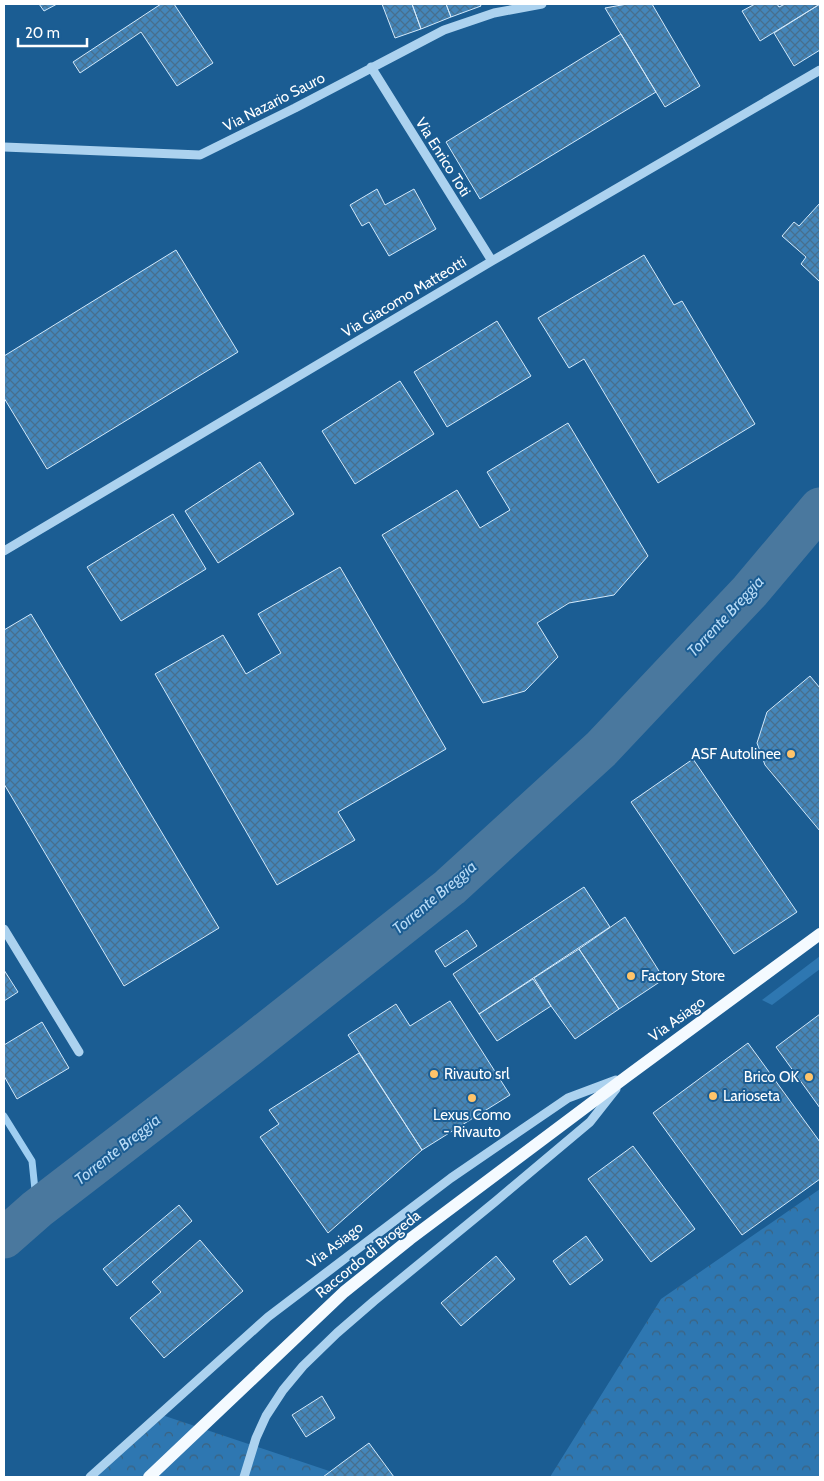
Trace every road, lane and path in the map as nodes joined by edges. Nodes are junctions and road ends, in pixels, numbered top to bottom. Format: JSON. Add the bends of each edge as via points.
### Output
{"nodes":[{"id":1,"x":542,"y":4,"type":"edge"},
{"id":2,"x":371,"y":67,"type":"junction"},
{"id":3,"x":820,"y":70,"type":"edge"},
{"id":4,"x":4,"y":147,"type":"edge"},
{"id":5,"x":492,"y":261,"type":"junction"},
{"id":6,"x":4,"y":551,"type":"edge"},
{"id":7,"x":4,"y":929,"type":"edge"},
{"id":8,"x":820,"y":934,"type":"edge"},
{"id":9,"x":79,"y":1052,"type":"dead end"},
{"id":10,"x":626,"y":1077,"type":"junction"},
{"id":11,"x":90,"y":1477,"type":"edge"},
{"id":12,"x":149,"y":1477,"type":"edge"},
{"id":13,"x":244,"y":1477,"type":"edge"}],
"edges":[{"from":1,"to":2,"type":"street","name":"Via Nazario Sauro","via":[[494,13],[444,30]]},
{"from":2,"to":4,"type":"street","name":"Via Nazario Sauro","via":[[200,155]]},
{"from":2,"to":5,"type":"street","name":"Via Enrico Toti"},
{"from":3,"to":5,"type":"street","name":"Via Giacomo Matteotti"},
{"from":5,"to":6,"type":"street","name":"Via Giacomo Matteotti"},
{"from":7,"to":9,"type":"street"},
{"from":8,"to":10,"type":"main road","name":"Via Asiago"},
{"from":10,"to":11,"type":"street","name":"Via Asiago","via":[[568,1098],[443,1184],[268,1317]]},
{"from":10,"to":12,"type":"main road","name":"Raccordo di Brogeda","via":[[344,1292]]},
{"from":10,"to":13,"type":"street","name":"Via Asiago","via":[[590,1122],[374,1301],[303,1366],[266,1416]]}]}
